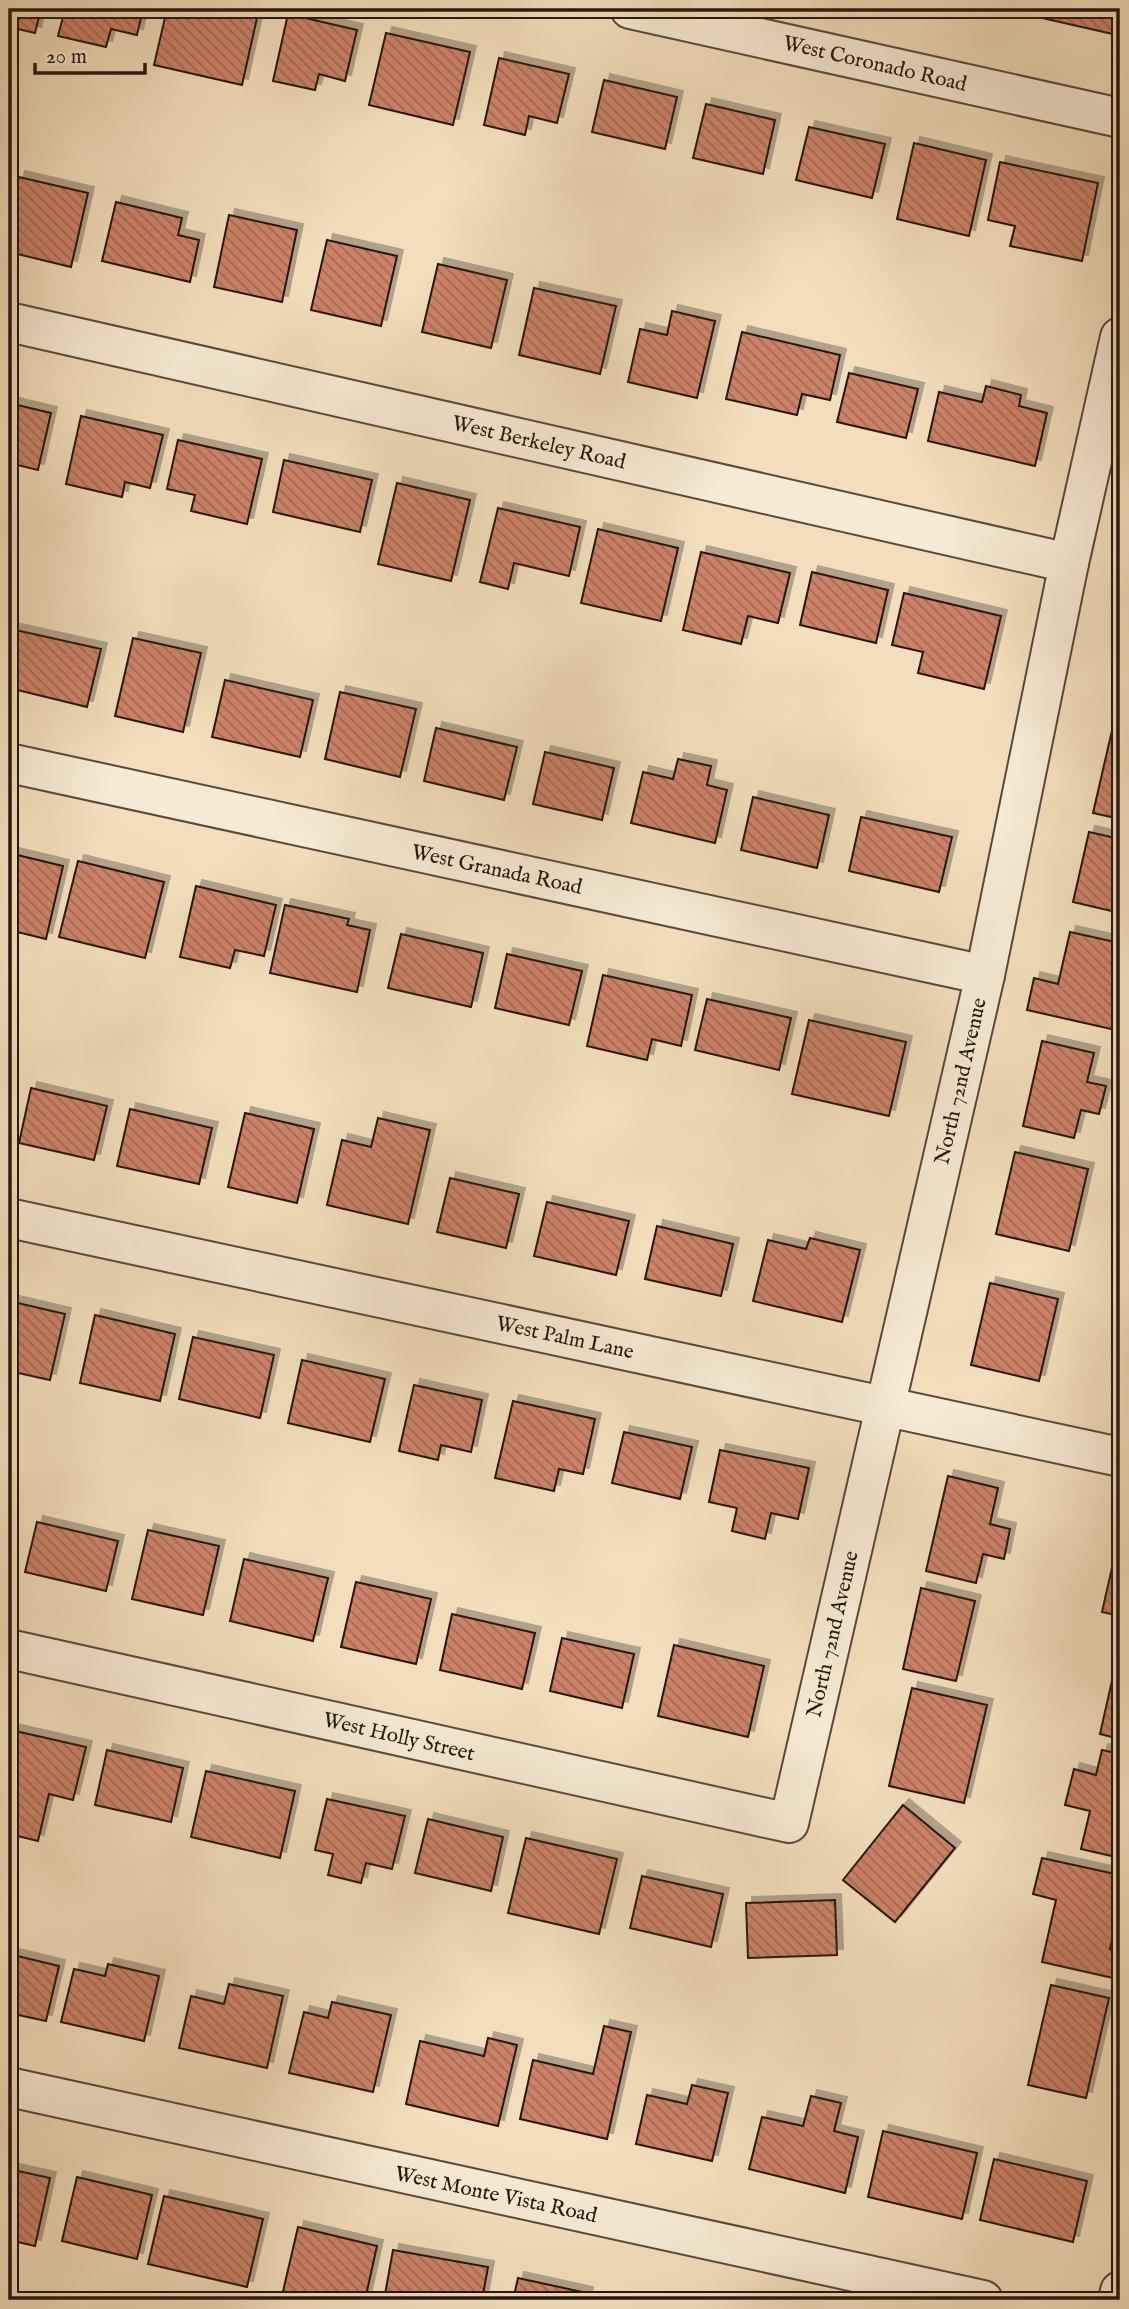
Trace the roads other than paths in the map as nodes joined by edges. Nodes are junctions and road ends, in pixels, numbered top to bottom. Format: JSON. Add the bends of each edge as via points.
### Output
{"nodes":[{"id":1,"x":630,"y":9,"type":"edge"},
{"id":2,"x":1120,"y":118,"type":"edge"},
{"id":3,"x":9,"y":322,"type":"edge"},
{"id":4,"x":1120,"y":337,"type":"edge"},
{"id":5,"x":1069,"y":563,"type":"junction"},
{"id":6,"x":9,"y":764,"type":"edge"},
{"id":7,"x":985,"y":975,"type":"junction"},
{"id":8,"x":9,"y":1217,"type":"edge"},
{"id":9,"x":884,"y":1405,"type":"junction"},
{"id":10,"x":1120,"y":1457,"type":"edge"},
{"id":11,"x":9,"y":1648,"type":"edge"},
{"id":12,"x":789,"y":1824,"type":"joint"},
{"id":13,"x":9,"y":2087,"type":"edge"},
{"id":14,"x":1120,"y":2291,"type":"edge"},
{"id":15,"x":983,"y":2300,"type":"edge"},
{"id":16,"x":1118,"y":2300,"type":"edge"}],
"edges":[{"from":1,"to":2,"type":"street","name":"West Coronado Road"},
{"from":3,"to":5,"type":"street","name":"West Berkeley Road"},
{"from":4,"to":5,"type":"street","name":"North 72nd Avenue"},
{"from":5,"to":7,"type":"street","name":"North 72nd Avenue"},
{"from":6,"to":7,"type":"street","name":"West Granada Road"},
{"from":7,"to":9,"type":"street","name":"North 72nd Avenue"},
{"from":8,"to":9,"type":"street","name":"West Palm Lane"},
{"from":9,"to":10,"type":"street","name":"West Palm Lane"},
{"from":9,"to":12,"type":"street","name":"North 72nd Avenue"},
{"from":11,"to":12,"type":"street","name":"West Holly Street"},
{"from":13,"to":15,"type":"street","name":"West Monte Vista Road"},
{"from":14,"to":16,"type":"street"}]}
